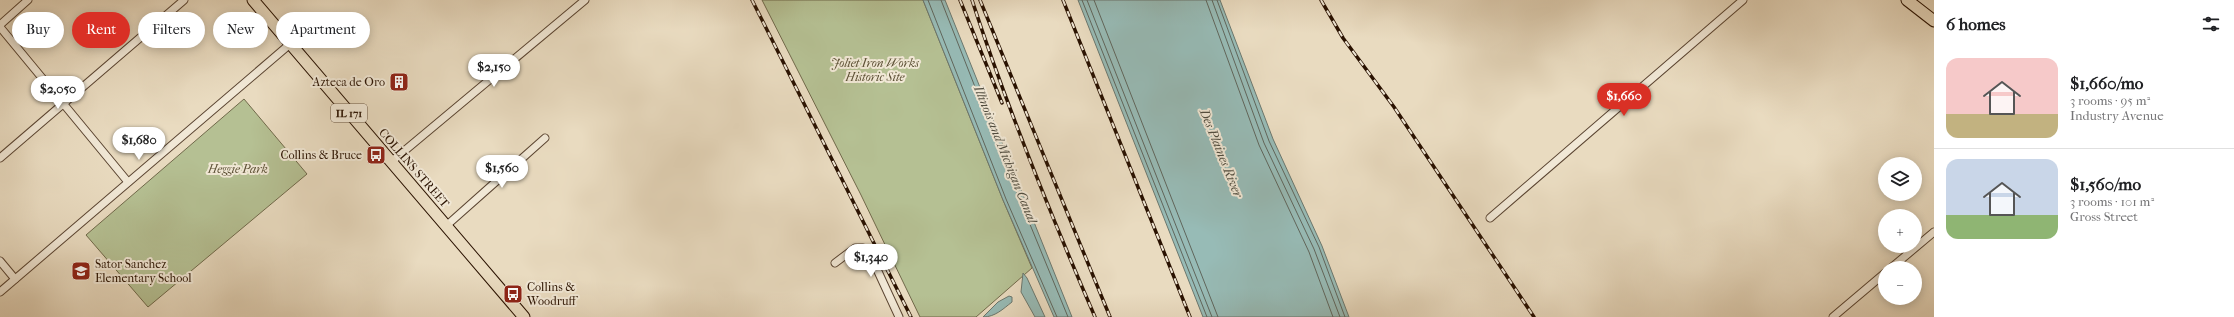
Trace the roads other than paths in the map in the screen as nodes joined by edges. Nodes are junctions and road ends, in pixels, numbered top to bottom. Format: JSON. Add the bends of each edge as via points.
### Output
{"nodes":[{"id":1,"x":28,"y":0,"type":"edge"},
{"id":2,"x":184,"y":0,"type":"edge"},
{"id":3,"x":253,"y":0,"type":"edge"},
{"id":4,"x":585,"y":0,"type":"edge"},
{"id":5,"x":1743,"y":0,"type":"edge"},
{"id":6,"x":1906,"y":0,"type":"edge"},
{"id":7,"x":1934,"y":21,"type":"edge"},
{"id":8,"x":0,"y":26,"type":"edge"},
{"id":9,"x":276,"y":27,"type":"edge"},
{"id":10,"x":285,"y":48,"type":"edge"},
{"id":11,"x":293,"y":48,"type":"edge"},
{"id":12,"x":65,"y":104,"type":"junction"},
{"id":13,"x":545,"y":138,"type":"dead end"},
{"id":14,"x":0,"y":158,"type":"edge"},
{"id":15,"x":391,"y":162,"type":"junction"},
{"id":16,"x":128,"y":182,"type":"junction"},
{"id":17,"x":1490,"y":218,"type":"dead end"},
{"id":18,"x":446,"y":226,"type":"junction"},
{"id":19,"x":1934,"y":232,"type":"edge"},
{"id":20,"x":0,"y":261,"type":"edge"},
{"id":21,"x":1899,"y":261,"type":"edge"},
{"id":22,"x":835,"y":263,"type":"dead end"},
{"id":23,"x":15,"y":279,"type":"junction"},
{"id":24,"x":1878,"y":279,"type":"edge"},
{"id":25,"x":0,"y":292,"type":"edge"},
{"id":26,"x":524,"y":317,"type":"edge"},
{"id":27,"x":899,"y":317,"type":"edge"},
{"id":28,"x":1833,"y":317,"type":"edge"}],
"edges":[{"from":1,"to":8,"type":"street"},
{"from":2,"to":12,"type":"street"},
{"from":3,"to":9,"type":"main road","name":"COLLINS STREET","number":"IL 171"},
{"from":4,"to":15,"type":"street"},
{"from":5,"to":17,"type":"street"},
{"from":6,"to":7,"type":"main road"},
{"from":8,"to":12,"type":"street"},
{"from":10,"to":16,"type":"street"},
{"from":11,"to":15,"type":"main road","name":"COLLINS STREET","number":"IL 171"},
{"from":12,"to":14,"type":"street"},
{"from":12,"to":16,"type":"street"},
{"from":13,"to":18,"type":"street"},
{"from":15,"to":18,"type":"main road","name":"COLLINS STREET","number":"IL 171"},
{"from":16,"to":23,"type":"street"},
{"from":18,"to":26,"type":"main road","name":"COLLINS STREET","number":"IL 171"},
{"from":19,"to":21,"type":"street"},
{"from":20,"to":23,"type":"street"},
{"from":22,"to":27,"type":"street","via":[[854,248],[863,248],[875,265]]},
{"from":23,"to":25,"type":"street"},
{"from":24,"to":28,"type":"street"}]}
